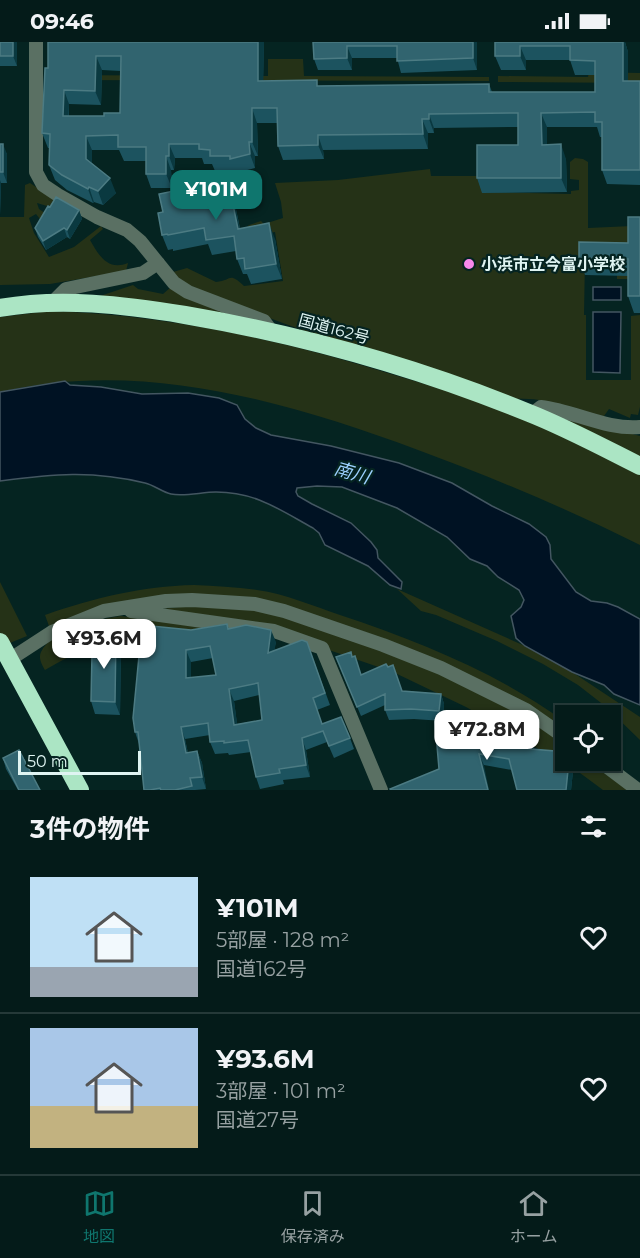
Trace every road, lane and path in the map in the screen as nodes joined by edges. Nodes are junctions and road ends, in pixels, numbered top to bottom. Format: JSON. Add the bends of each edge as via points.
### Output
{"nodes":[{"id":1,"x":36,"y":42,"type":"edge"},
{"id":2,"x":158,"y":263,"type":"junction"},
{"id":3,"x":52,"y":303,"type":"junction"},
{"id":4,"x":0,"y":308,"type":"edge"},
{"id":5,"x":272,"y":332,"type":"junction"},
{"id":6,"x":532,"y":414,"type":"junction"},
{"id":7,"x":640,"y":427,"type":"edge"},
{"id":8,"x":640,"y":466,"type":"edge"},
{"id":9,"x":123,"y":609,"type":"junction"},
{"id":10,"x":4,"y":650,"type":"edge"},
{"id":11,"x":555,"y":730,"type":"edge"},
{"id":12,"x":613,"y":771,"type":"edge"},
{"id":13,"x":80,"y":790,"type":"edge"},
{"id":14,"x":381,"y":790,"type":"edge"},
{"id":15,"x":638,"y":790,"type":"edge"}],
"edges":[{"from":1,"to":2,"type":"street","via":[[36,172],[43,185],[127,230]]},
{"from":2,"to":3,"type":"street","via":[[143,273],[66,290]]},
{"from":2,"to":5,"type":"street","via":[[174,283],[188,292],[264,321]]},
{"from":3,"to":4,"type":"highway","name":"国道162号"},
{"from":3,"to":5,"type":"highway","name":"国道162号","via":[[168,312]]},
{"from":5,"to":6,"type":"highway","name":"国道162号","via":[[416,373]]},
{"from":6,"to":7,"type":"street","via":[[541,406],[626,429]]},
{"from":6,"to":8,"type":"highway","name":"国道162号"},
{"from":9,"to":10,"type":"street","via":[[72,622]]},
{"from":9,"to":11,"type":"street","via":[[192,600],[255,604],[284,611],[441,668],[526,710]]},
{"from":9,"to":14,"type":"street","via":[[274,631],[322,648]]},
{"from":10,"to":13,"type":"highway"},
{"from":12,"to":15,"type":"street"}]}
